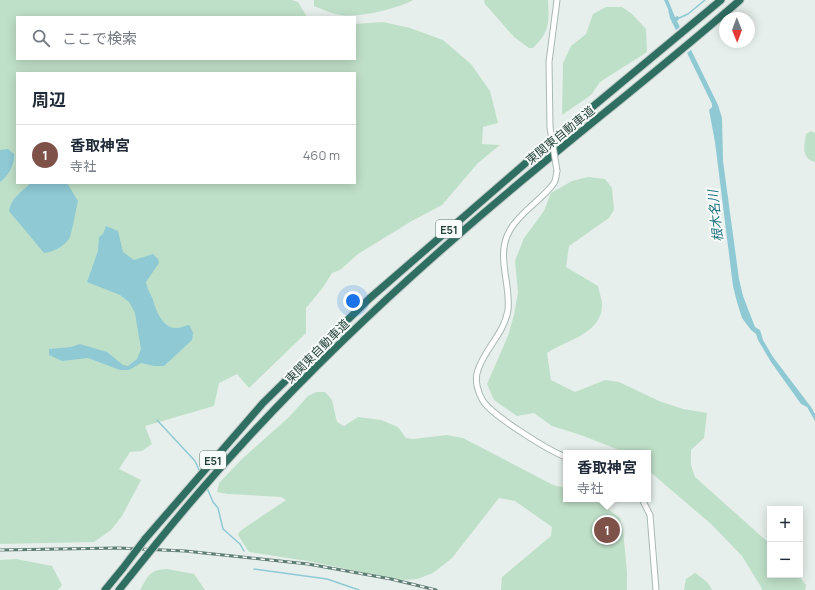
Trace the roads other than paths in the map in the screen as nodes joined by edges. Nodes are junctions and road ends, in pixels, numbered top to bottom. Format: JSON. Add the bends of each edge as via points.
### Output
{"nodes":[{"id":1,"x":557,"y":0,"type":"edge"},
{"id":2,"x":721,"y":0,"type":"edge"},
{"id":3,"x":740,"y":0,"type":"edge"},
{"id":4,"x":563,"y":456,"type":"edge"},
{"id":5,"x":644,"y":502,"type":"edge"},
{"id":6,"x":106,"y":590,"type":"edge"},
{"id":7,"x":119,"y":590,"type":"edge"},
{"id":8,"x":656,"y":590,"type":"edge"}],
"edges":[{"from":1,"to":4,"type":"street","bridge":true,"via":[[550,62],[550,127],[557,172],[555,182],[521,216],[506,240],[504,264],[508,310],[503,327],[480,362],[477,382],[484,402],[493,412],[542,446]]},
{"from":2,"to":6,"type":"highway","name":"東関東自動車道","number":"E51","bridge":true,"via":[[370,298],[264,403],[145,539]]},
{"from":3,"to":7,"type":"highway","name":"東関東自動車道","number":"E51","bridge":true,"via":[[457,236],[345,338],[229,458],[173,522]]},
{"from":5,"to":8,"type":"street","via":[[650,515]]}]}
